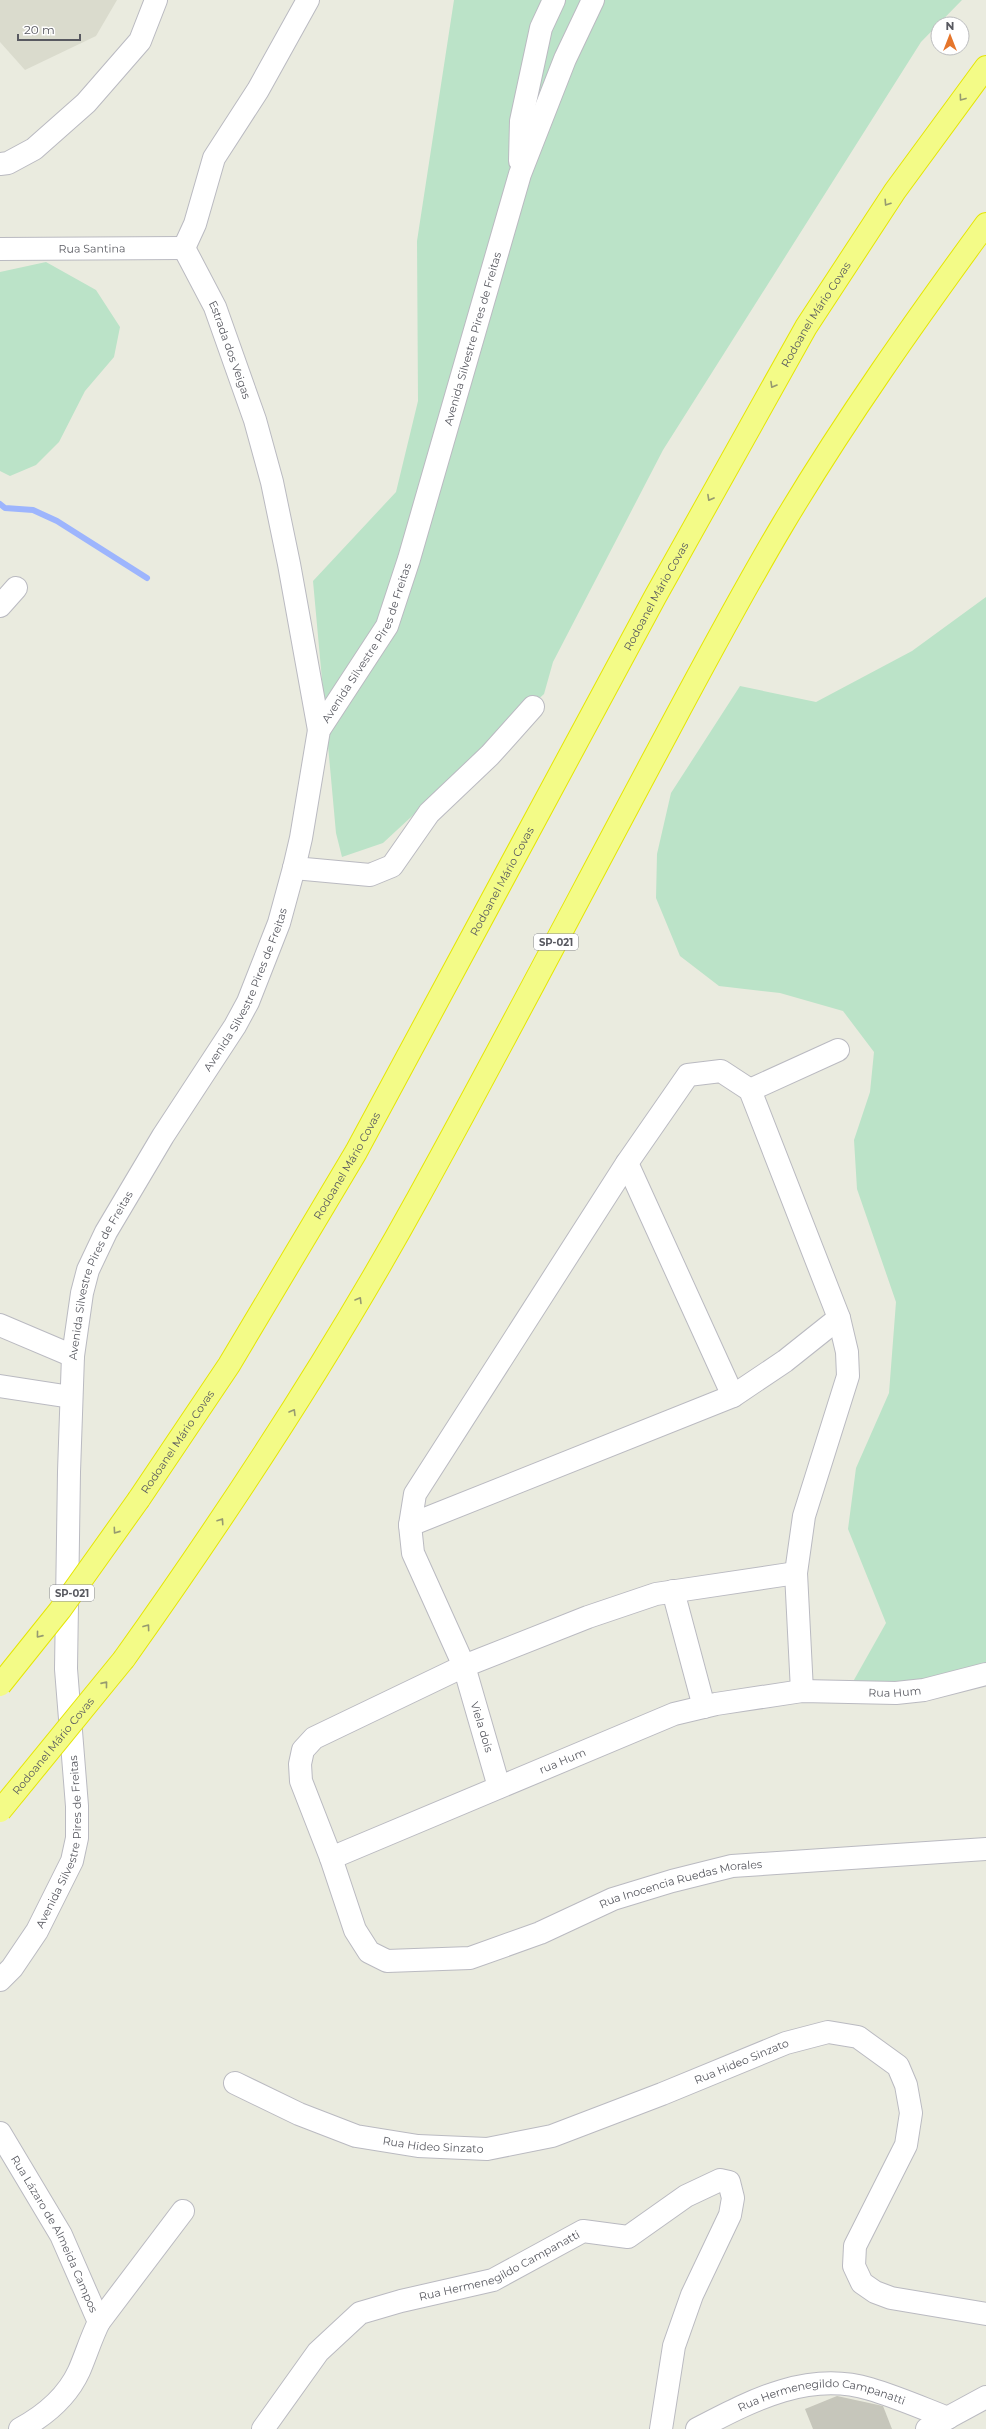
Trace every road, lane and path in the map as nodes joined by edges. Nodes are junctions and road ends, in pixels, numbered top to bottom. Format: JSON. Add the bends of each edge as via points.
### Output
{"nodes":[{"id":1,"x":156,"y":0,"type":"edge"},
{"id":2,"x":308,"y":0,"type":"edge"},
{"id":3,"x":554,"y":0,"type":"edge"},
{"id":4,"x":593,"y":0,"type":"edge"},
{"id":5,"x":986,"y":67,"type":"edge"},
{"id":6,"x":0,"y":164,"type":"edge"},
{"id":7,"x":520,"y":174,"type":"junction"},
{"id":8,"x":986,"y":224,"type":"edge"},
{"id":9,"x":184,"y":248,"type":"junction"},
{"id":10,"x":0,"y":249,"type":"edge"},
{"id":11,"x":16,"y":588,"type":"dead end"},
{"id":12,"x":0,"y":606,"type":"edge"},
{"id":13,"x":533,"y":707,"type":"dead end"},
{"id":14,"x":319,"y":730,"type":"junction"},
{"id":15,"x":294,"y":868,"type":"junction"},
{"id":16,"x":838,"y":1050,"type":"dead end"},
{"id":17,"x":750,"y":1090,"type":"junction"},
{"id":18,"x":627,"y":1163,"type":"junction"},
{"id":19,"x":839,"y":1318,"type":"junction"},
{"id":20,"x":0,"y":1325,"type":"edge"},
{"id":21,"x":73,"y":1356,"type":"junction"},
{"id":22,"x":0,"y":1386,"type":"edge"},
{"id":23,"x":733,"y":1396,"type":"junction"},
{"id":24,"x":71,"y":1397,"type":"junction"},
{"id":25,"x":410,"y":1525,"type":"junction"},
{"id":26,"x":796,"y":1573,"type":"junction"},
{"id":27,"x":673,"y":1591,"type":"junction"},
{"id":28,"x":464,"y":1666,"type":"junction"},
{"id":29,"x":986,"y":1674,"type":"edge"},
{"id":30,"x":0,"y":1685,"type":"edge"},
{"id":31,"x":802,"y":1691,"type":"junction"},
{"id":32,"x":704,"y":1707,"type":"junction"},
{"id":33,"x":500,"y":1787,"type":"junction"},
{"id":34,"x":0,"y":1811,"type":"edge"},
{"id":35,"x":986,"y":1849,"type":"edge"},
{"id":36,"x":331,"y":1858,"type":"junction"},
{"id":37,"x":0,"y":1980,"type":"edge"},
{"id":38,"x":235,"y":2083,"type":"dead end"},
{"id":39,"x":0,"y":2133,"type":"edge"},
{"id":40,"x":183,"y":2211,"type":"dead end"},
{"id":41,"x":986,"y":2314,"type":"edge"},
{"id":42,"x":99,"y":2322,"type":"junction"},
{"id":43,"x":983,"y":2405,"type":"edge"},
{"id":44,"x":948,"y":2418,"type":"junction"},
{"id":45,"x":20,"y":2429,"type":"edge"},
{"id":46,"x":263,"y":2429,"type":"edge"},
{"id":47,"x":661,"y":2429,"type":"edge"},
{"id":48,"x":697,"y":2429,"type":"edge"},
{"id":49,"x":927,"y":2429,"type":"edge"}],
"edges":[{"from":1,"to":6,"type":"street","via":[[140,41],[86,103],[34,149],[8,163]]},
{"from":2,"to":9,"type":"street","via":[[258,90],[214,158],[195,224]]},
{"from":3,"to":7,"type":"street","via":[[541,28],[521,121]]},
{"from":4,"to":7,"type":"street","name":"Avenida Silvestre Pires de Freitas","via":[[565,59]]},
{"from":5,"to":30,"type":"highway","name":"Rodoanel Mário Covas","number":"SP-021","one_way":true,"bridge":true,"via":[[895,191],[806,327],[655,597],[356,1152],[241,1345],[139,1499],[60,1610]]},
{"from":7,"to":14,"type":"street","name":"Avenida Silvestre Pires de Freitas","via":[[409,559],[387,626]]},
{"from":34,"to":8,"type":"highway","name":"Rodoanel Mário Covas","number":"SP-021","one_way":true,"bridge":true,"via":[[124,1659],[198,1557],[289,1419],[388,1252],[722,631],[784,524],[848,421],[929,301]]},
{"from":9,"to":10,"type":"street","name":"Rua Santina"},
{"from":9,"to":14,"type":"street","name":"Estrada dos Veigas","via":[[215,307],[255,420],[272,482],[289,564]]},
{"from":11,"to":12,"type":"street"},
{"from":13,"to":15,"type":"street","via":[[490,755],[430,813],[392,866],[370,875]]},
{"from":14,"to":15,"type":"street","name":"Avenida Silvestre Pires de Freitas","via":[[302,838]]},
{"from":15,"to":21,"type":"street","name":"Avenida Silvestre Pires de Freitas","via":[[279,923],[245,1008],[163,1136],[95,1254],[82,1293]]},
{"from":16,"to":17,"type":"street"},
{"from":17,"to":18,"type":"street","name":"Viela dois","via":[[721,1070],[688,1075]]},
{"from":17,"to":19,"type":"street"},
{"from":18,"to":23,"type":"street"},
{"from":18,"to":25,"type":"street","name":"Viela dois","via":[[415,1494]]},
{"from":19,"to":23,"type":"street","via":[[785,1361]]},
{"from":19,"to":26,"type":"street","via":[[847,1352],[848,1376],[804,1516]]},
{"from":20,"to":21,"type":"street"},
{"from":21,"to":24,"type":"street","name":"Avenida Silvestre Pires de Freitas"},
{"from":22,"to":24,"type":"street"},
{"from":23,"to":25,"type":"street"},
{"from":24,"to":37,"type":"street","name":"Avenida Silvestre Pires de Freitas","via":[[66,1669],[77,1806],[77,1838],[72,1861],[37,1931],[12,1968]]},
{"from":25,"to":28,"type":"street","name":"Viela dois","via":[[413,1553]]},
{"from":26,"to":27,"type":"street"},
{"from":26,"to":31,"type":"street"},
{"from":27,"to":28,"type":"street","via":[[656,1594],[588,1617]]},
{"from":27,"to":32,"type":"street"},
{"from":28,"to":33,"type":"street","name":"Viela dois"},
{"from":28,"to":36,"type":"street","via":[[314,1738],[303,1750],[300,1764],[301,1781]]},
{"from":29,"to":31,"type":"street","name":"Rua Hum","via":[[910,1692]]},
{"from":31,"to":32,"type":"street","name":"rua Hum"},
{"from":32,"to":33,"type":"street","name":"rua Hum","via":[[674,1714]]},
{"from":33,"to":36,"type":"street","name":"rua Hum"},
{"from":35,"to":36,"type":"street","name":"Rua Inocencia Ruedas Morales","via":[[732,1866],[613,1899],[540,1933],[470,1958],[387,1961],[369,1952],[355,1930]]},
{"from":38,"to":41,"type":"street","name":"Rua Hideo Sinzato","via":[[299,2114],[356,2136],[418,2146],[487,2149],[552,2136],[786,2043],[828,2032],[858,2037],[898,2066],[906,2085],[911,2113],[906,2144],[855,2246],[854,2266],[862,2282],[875,2292],[891,2298]]},
{"from":39,"to":42,"type":"street","name":"Rua Lázaro de Almeida Campos","via":[[61,2235]]},
{"from":40,"to":42,"type":"street"},
{"from":42,"to":45,"type":"street","name":"Rua Lázaro de Almeida Campos","via":[[88,2342],[79,2371],[68,2388],[54,2406]]},
{"from":43,"to":44,"type":"street"},
{"from":44,"to":48,"type":"street","name":"Rua Hermenegildo Campanatti","via":[[870,2388],[836,2382],[808,2383],[785,2389],[738,2408]]},
{"from":44,"to":49,"type":"street"},
{"from":46,"to":47,"type":"street","name":"Rua Hermenegildo Campanatti","via":[[318,2352],[360,2313],[493,2280],[583,2231],[628,2237],[686,2196],[720,2180],[729,2182],[733,2198],[730,2215],[692,2295],[674,2346]]}]}
